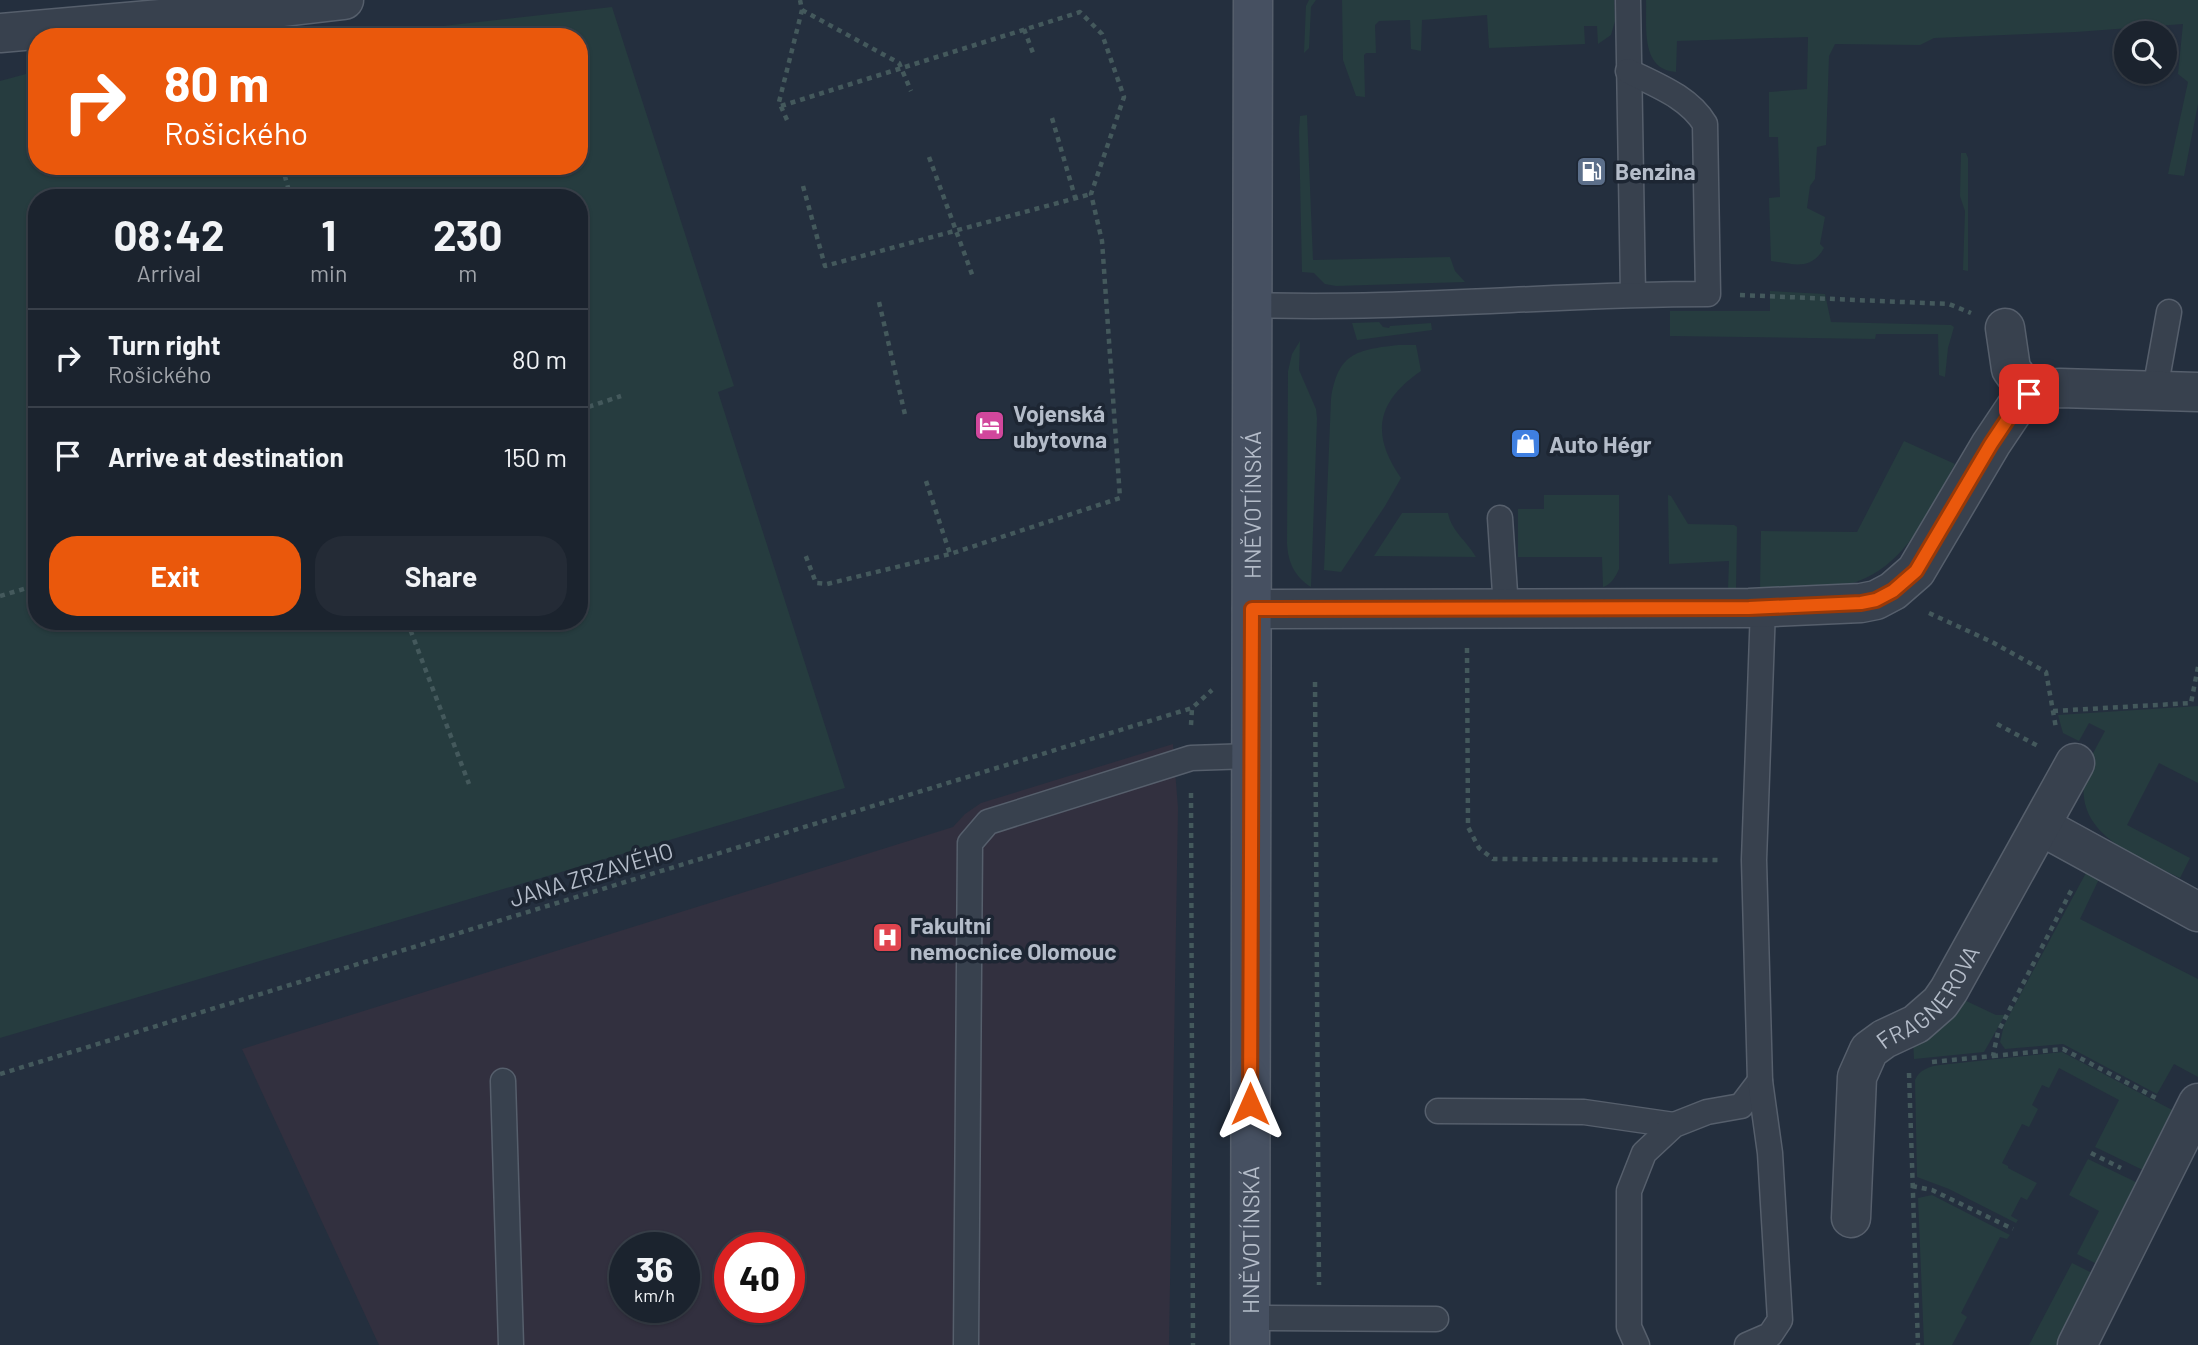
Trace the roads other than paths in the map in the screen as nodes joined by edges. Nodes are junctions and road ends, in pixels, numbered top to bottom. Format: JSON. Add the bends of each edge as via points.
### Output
{"nodes":[{"id":1,"x":344,"y":0,"type":"edge"},
{"id":2,"x":1253,"y":0,"type":"edge"},
{"id":3,"x":1628,"y":0,"type":"edge"},
{"id":4,"x":57,"y":28,"type":"edge"},
{"id":5,"x":28,"y":31,"type":"edge"},
{"id":6,"x":0,"y":33,"type":"edge"},
{"id":7,"x":1628,"y":71,"type":"junction"},
{"id":8,"x":1633,"y":294,"type":"junction"},
{"id":9,"x":1252,"y":305,"type":"junction"},
{"id":10,"x":2169,"y":312,"type":"dead end"},
{"id":11,"x":2005,"y":328,"type":"road end"},
{"id":12,"x":2155,"y":390,"type":"junction"},
{"id":13,"x":2198,"y":392,"type":"edge"},
{"id":14,"x":2029,"y":394,"type":"junction"},
{"id":15,"x":1500,"y":518,"type":"dead end"},
{"id":16,"x":1506,"y":608,"type":"junction"},
{"id":17,"x":1763,"y":608,"type":"junction"},
{"id":18,"x":1252,"y":609,"type":"junction"},
{"id":19,"x":2067,"y":751,"type":"road end"},
{"id":20,"x":1251,"y":755,"type":"junction"},
{"id":21,"x":2041,"y":826,"type":"junction"},
{"id":22,"x":2198,"y":912,"type":"edge"},
{"id":23,"x":1760,"y":1081,"type":"junction"},
{"id":24,"x":503,"y":1082,"type":"dead end"},
{"id":25,"x":2198,"y":1103,"type":"edge"},
{"id":26,"x":1438,"y":1111,"type":"dead end"},
{"id":27,"x":1674,"y":1125,"type":"junction"},
{"id":28,"x":1850,"y":1218,"type":"dead end"},
{"id":29,"x":1436,"y":1319,"type":"dead end"},
{"id":30,"x":1250,"y":1332,"type":"edge"},
{"id":31,"x":511,"y":1345,"type":"edge"},
{"id":32,"x":966,"y":1345,"type":"edge"},
{"id":33,"x":1637,"y":1345,"type":"edge"},
{"id":34,"x":1747,"y":1345,"type":"edge"},
{"id":35,"x":2077,"y":1345,"type":"edge"}],
"edges":[{"from":1,"to":4,"type":"street"},
{"from":2,"to":9,"type":"street","name":"HNĚVOTÍNSKÁ"},
{"from":3,"to":7,"type":"lane"},
{"from":5,"to":6,"type":"street"},
{"from":7,"to":8,"type":"lane"},
{"from":7,"to":8,"type":"lane","via":[[1671,92],[1698,112],[1705,124],[1707,294]]},
{"from":8,"to":9,"type":"lane"},
{"from":9,"to":18,"type":"street","name":"HNĚVOTÍNSKÁ"},
{"from":10,"to":12,"type":"lane"},
{"from":11,"to":14,"type":"street","via":[[2011,369]]},
{"from":12,"to":13,"type":"street"},
{"from":12,"to":14,"type":"street","via":[[2060,388]]},
{"from":14,"to":17,"type":"street","via":[[1991,444],[1916,571],[1893,591],[1861,603]]},
{"from":15,"to":16,"type":"lane"},
{"from":16,"to":17,"type":"street"},
{"from":16,"to":18,"type":"street"},
{"from":17,"to":23,"type":"lane","via":[[1754,860]]},
{"from":18,"to":20,"type":"street","name":"HNĚVOTÍNSKÁ"},
{"from":19,"to":21,"type":"street","name":"FRAGNEROVA"},
{"from":20,"to":30,"type":"street","name":"HNĚVOTÍNSKÁ"},
{"from":20,"to":32,"type":"lane","via":[[1191,758],[988,822],[970,843]]},
{"from":21,"to":22,"type":"street"},
{"from":21,"to":28,"type":"street","name":"FRAGNEROVA","via":[[1944,996],[1916,1024],[1869,1050],[1857,1077]]},
{"from":23,"to":27,"type":"lane","via":[[1741,1106],[1707,1112]]},
{"from":23,"to":34,"type":"lane","via":[[1770,1153],[1780,1320],[1770,1335]]},
{"from":24,"to":31,"type":"lane"},
{"from":25,"to":35,"type":"street"},
{"from":26,"to":27,"type":"lane","via":[[1584,1112]]},
{"from":27,"to":33,"type":"lane","via":[[1644,1153],[1629,1191],[1629,1327]]},
{"from":29,"to":30,"type":"lane","via":[[1319,1319]]}]}
